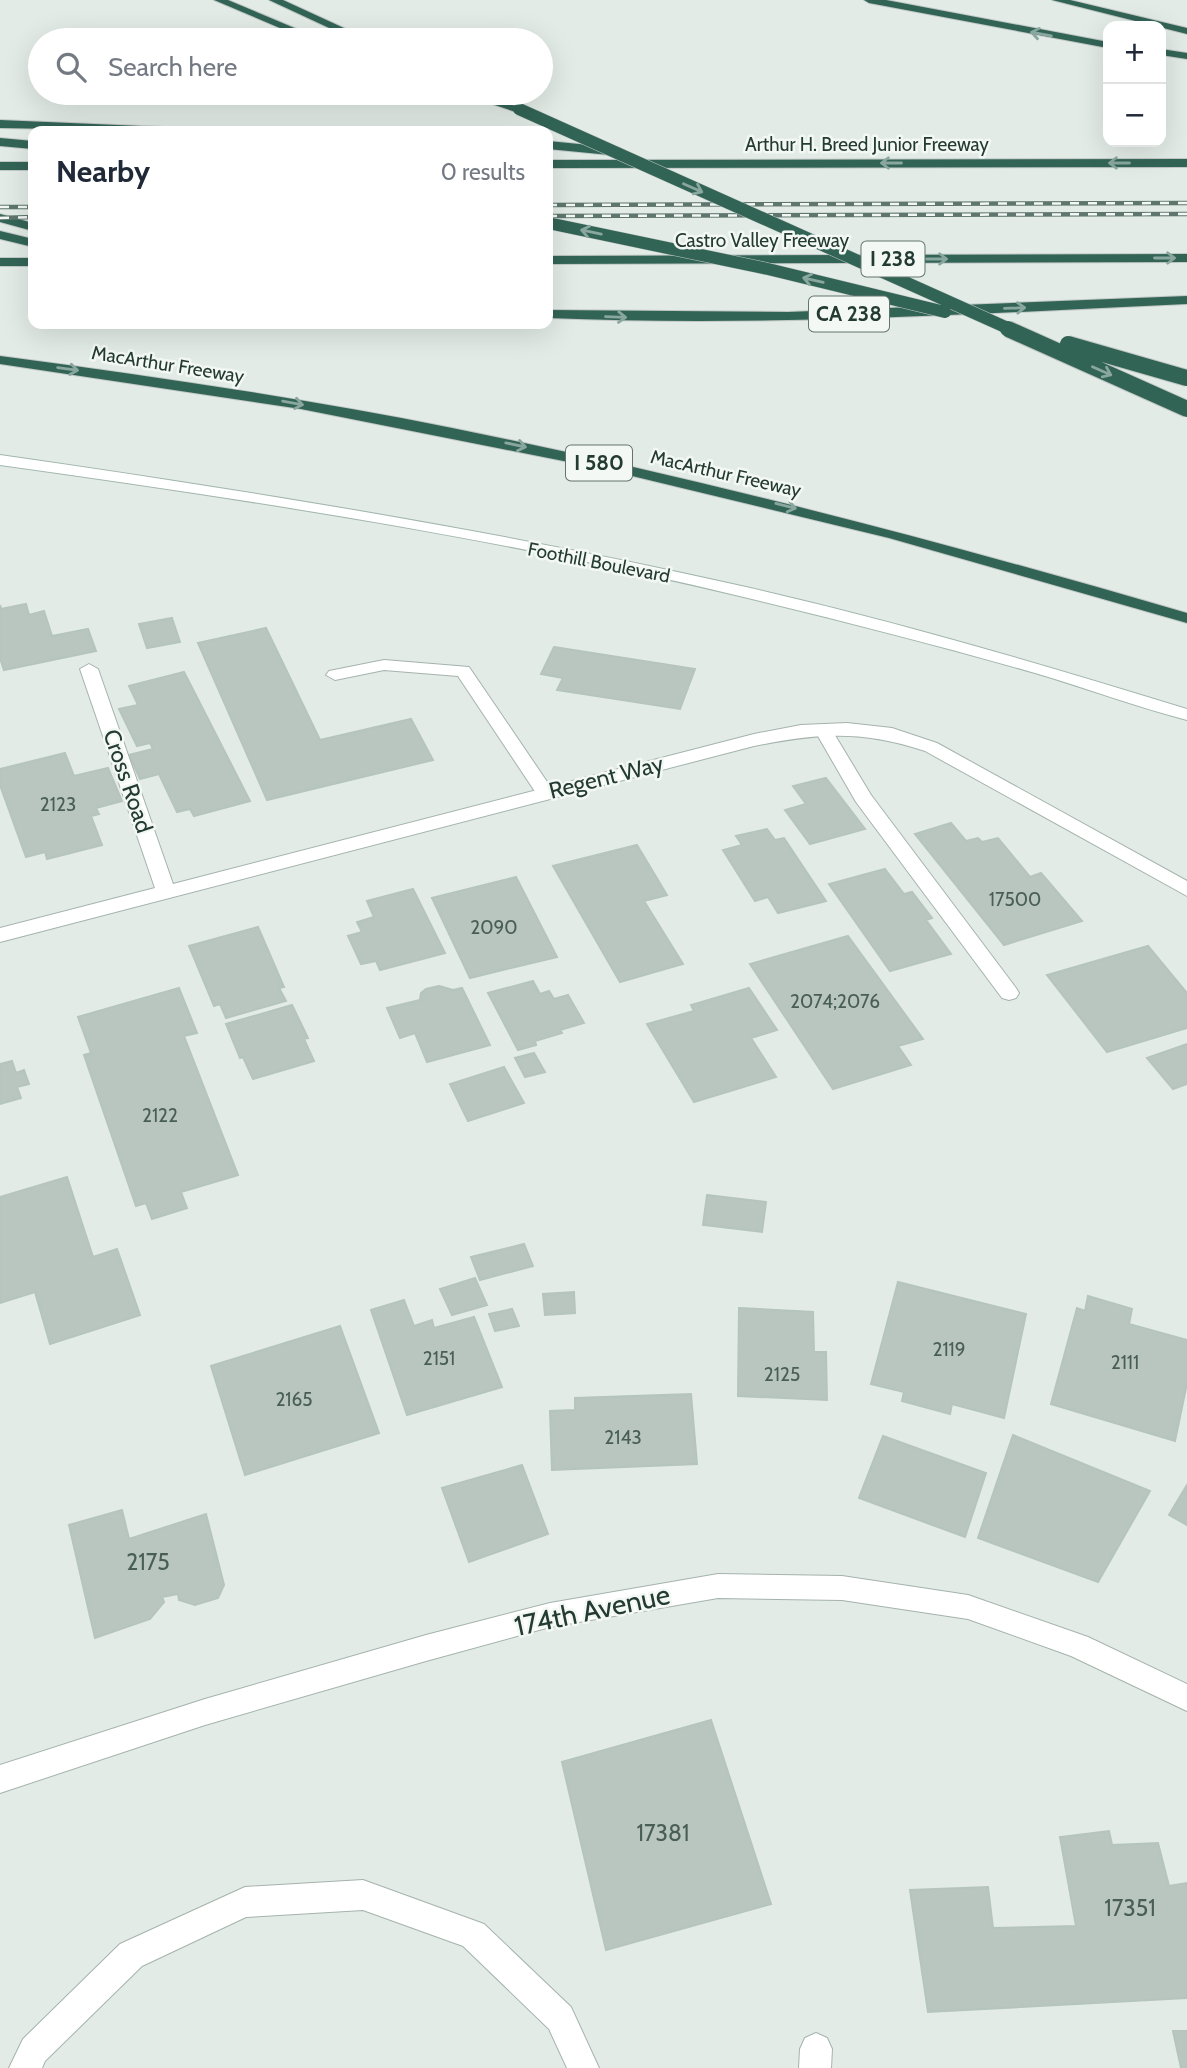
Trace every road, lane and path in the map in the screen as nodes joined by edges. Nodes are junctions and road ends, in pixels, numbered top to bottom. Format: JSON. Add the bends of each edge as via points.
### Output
{"nodes":[{"id":1,"x":219,"y":0,"type":"edge"},
{"id":2,"x":274,"y":0,"type":"edge"},
{"id":3,"x":869,"y":0,"type":"edge"},
{"id":4,"x":1057,"y":0,"type":"edge"},
{"id":5,"x":288,"y":28,"type":"edge"},
{"id":6,"x":337,"y":28,"type":"edge"},
{"id":7,"x":1187,"y":31,"type":"edge"},
{"id":8,"x":1103,"y":44,"type":"edge"},
{"id":9,"x":1166,"y":53,"type":"edge"},
{"id":10,"x":1187,"y":56,"type":"edge"},
{"id":11,"x":505,"y":105,"type":"edge"},
{"id":12,"x":510,"y":105,"type":"edge"},
{"id":13,"x":519,"y":109,"type":"junction"},
{"id":14,"x":0,"y":124,"type":"edge"},
{"id":15,"x":47,"y":126,"type":"edge"},
{"id":16,"x":0,"y":142,"type":"edge"},
{"id":17,"x":28,"y":145,"type":"edge"},
{"id":18,"x":553,"y":145,"type":"edge"},
{"id":19,"x":737,"y":163,"type":"junction"},
{"id":20,"x":1187,"y":163,"type":"edge"},
{"id":21,"x":553,"y":164,"type":"edge"},
{"id":22,"x":0,"y":166,"type":"edge"},
{"id":23,"x":28,"y":166,"type":"edge"},
{"id":24,"x":0,"y":218,"type":"edge"},
{"id":25,"x":553,"y":224,"type":"edge"},
{"id":26,"x":28,"y":226,"type":"edge"},
{"id":27,"x":0,"y":235,"type":"edge"},
{"id":28,"x":28,"y":242,"type":"edge"},
{"id":29,"x":1187,"y":258,"type":"edge"},
{"id":30,"x":553,"y":260,"type":"edge"},
{"id":31,"x":0,"y":262,"type":"edge"},
{"id":32,"x":28,"y":262,"type":"edge"},
{"id":33,"x":1187,"y":300,"type":"edge"},
{"id":34,"x":553,"y":314,"type":"edge"},
{"id":35,"x":0,"y":360,"type":"edge"},
{"id":36,"x":1187,"y":378,"type":"edge"},
{"id":37,"x":1187,"y":409,"type":"edge"},
{"id":38,"x":0,"y":460,"type":"edge"},
{"id":39,"x":1187,"y":618,"type":"edge"},
{"id":40,"x":89,"y":669,"type":"dead end"},
{"id":41,"x":335,"y":675,"type":"dead end"},
{"id":42,"x":1187,"y":715,"type":"edge"},
{"id":43,"x":824,"y":731,"type":"junction"},
{"id":44,"x":545,"y":792,"type":"junction"},
{"id":45,"x":1187,"y":888,"type":"edge"},
{"id":46,"x":166,"y":893,"type":"junction"},
{"id":47,"x":0,"y":935,"type":"edge"},
{"id":48,"x":1009,"y":993,"type":"dead end"},
{"id":49,"x":1187,"y":1698,"type":"edge"},
{"id":50,"x":0,"y":1779,"type":"edge"},
{"id":51,"x":25,"y":2068,"type":"edge"},
{"id":52,"x":583,"y":2068,"type":"edge"}],
"edges":[{"from":1,"to":5,"type":"highway"},
{"from":2,"to":6,"type":"highway"},
{"from":8,"to":3,"type":"highway","one_way":true},
{"from":4,"to":7,"type":"highway"},
{"from":9,"to":10,"type":"highway"},
{"from":11,"to":13,"type":"highway"},
{"from":12,"to":13,"type":"highway"},
{"from":13,"to":37,"type":"highway","one_way":true,"bridge":true},
{"from":14,"to":15,"type":"highway"},
{"from":16,"to":17,"type":"highway"},
{"from":18,"to":19,"type":"highway"},
{"from":20,"to":19,"type":"highway","name":"Arthur H. Breed Junior Freeway","one_way":true},
{"from":19,"to":21,"type":"highway","name":"Arthur H. Breed Junior Freeway"},
{"from":22,"to":23,"type":"highway"},
{"from":24,"to":26,"type":"highway"},
{"from":36,"to":25,"type":"highway","one_way":true,"bridge":true,"via":[[905,302]]},
{"from":27,"to":28,"type":"highway"},
{"from":30,"to":29,"type":"highway","name":"Castro Valley Freeway","number":"I 238","one_way":true},
{"from":31,"to":32,"type":"highway"},
{"from":34,"to":33,"type":"highway","number":"CA 238","one_way":true,"via":[[763,317]]},
{"from":35,"to":39,"type":"highway","name":"MacArthur Freeway","number":"I 580","one_way":true,"via":[[319,408],[590,461],[892,534]]},
{"from":38,"to":42,"type":"street","name":"Foothill Boulevard","via":[[318,508],[667,575],[949,644]]},
{"from":40,"to":46,"type":"street","name":"Cross Road"},
{"from":41,"to":44,"type":"street","via":[[384,665],[463,671]]},
{"from":43,"to":44,"type":"street","name":"Regent Way","via":[[754,740]]},
{"from":43,"to":45,"type":"street","name":"Regent Way","via":[[892,734],[930,747]]},
{"from":43,"to":48,"type":"street","via":[[863,798]]},
{"from":44,"to":46,"type":"street","name":"Regent Way"},
{"from":46,"to":47,"type":"street","name":"Regent Way"},
{"from":49,"to":50,"type":"street","name":"174th Avenue","via":[[1078,1646],[968,1607],[842,1588],[718,1586],[550,1615],[205,1712]]},
{"from":51,"to":52,"type":"street","via":[[34,2050],[131,1955],[245,1902],[363,1895],[473,1936],[561,2018]]}]}
